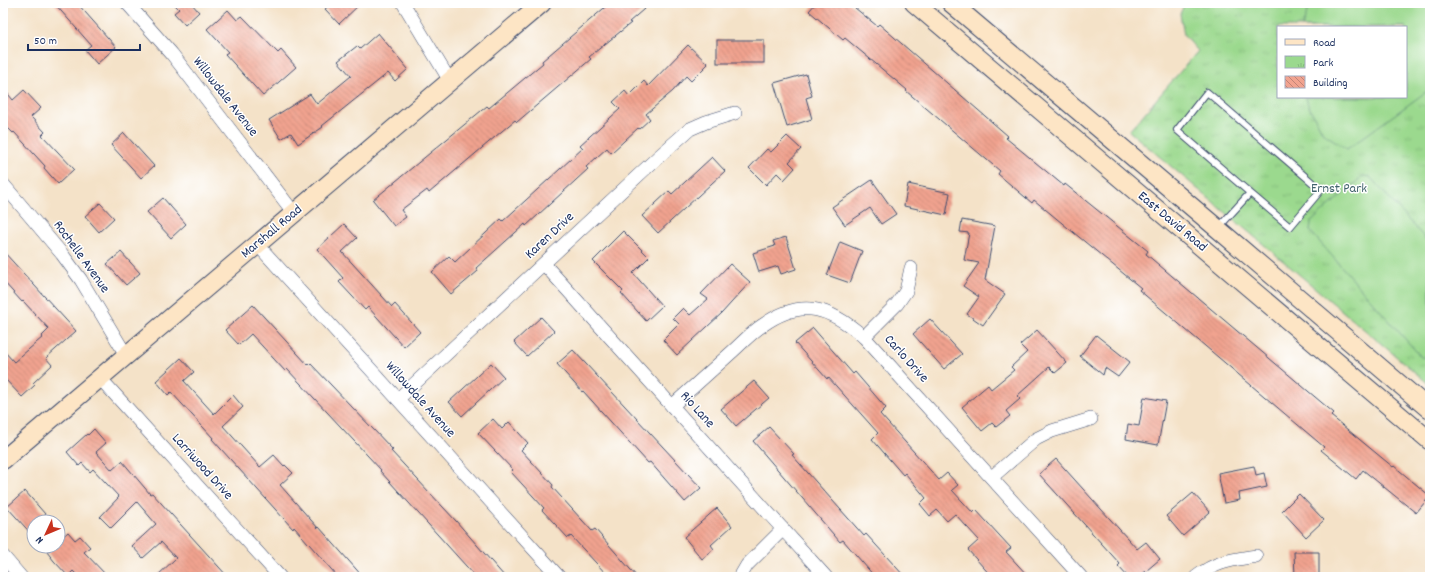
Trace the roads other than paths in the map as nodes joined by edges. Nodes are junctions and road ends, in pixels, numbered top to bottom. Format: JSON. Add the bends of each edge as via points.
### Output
{"nodes":[{"id":1,"x":127,"y":3,"type":"edge"},
{"id":2,"x":403,"y":3,"type":"edge"},
{"id":3,"x":542,"y":3,"type":"edge"},
{"id":4,"x":914,"y":3,"type":"edge"},
{"id":5,"x":951,"y":3,"type":"edge"},
{"id":6,"x":450,"y":82,"type":"junction"},
{"id":7,"x":735,"y":113,"type":"dead end"},
{"id":8,"x":3,"y":184,"type":"edge"},
{"id":9,"x":1250,"y":193,"type":"junction"},
{"id":10,"x":294,"y":213,"type":"junction"},
{"id":11,"x":1218,"y":229,"type":"junction"},
{"id":12,"x":257,"y":244,"type":"junction"},
{"id":13,"x":1202,"y":248,"type":"junction"},
{"id":14,"x":544,"y":264,"type":"junction"},
{"id":15,"x":911,"y":268,"type":"dead end"},
{"id":16,"x":864,"y":337,"type":"junction"},
{"id":17,"x":126,"y":355,"type":"junction"},
{"id":18,"x":100,"y":378,"type":"junction"},
{"id":19,"x":398,"y":399,"type":"junction"},
{"id":20,"x":672,"y":406,"type":"junction"},
{"id":21,"x":1430,"y":410,"type":"edge"},
{"id":22,"x":1091,"y":419,"type":"dead end"},
{"id":23,"x":1430,"y":441,"type":"edge"},
{"id":24,"x":3,"y":460,"type":"edge"},
{"id":25,"x":992,"y":478,"type":"junction"},
{"id":26,"x":783,"y":529,"type":"junction"},
{"id":27,"x":3,"y":556,"type":"edge"},
{"id":28,"x":1256,"y":556,"type":"dead end"},
{"id":29,"x":21,"y":577,"type":"edge"},
{"id":30,"x":280,"y":577,"type":"edge"},
{"id":31,"x":559,"y":577,"type":"edge"},
{"id":32,"x":740,"y":577,"type":"edge"},
{"id":33,"x":826,"y":577,"type":"edge"},
{"id":34,"x":1081,"y":577,"type":"edge"},
{"id":35,"x":1196,"y":577,"type":"edge"}],
"edges":[{"from":1,"to":10,"type":"street","name":"Willowdale Avenue","via":[[172,54]]},
{"from":2,"to":6,"type":"street"},
{"from":3,"to":6,"type":"street","name":"Marshall Road"},
{"from":4,"to":13,"type":"street","name":"East David Road"},
{"from":5,"to":11,"type":"street","name":"East David Road"},
{"from":6,"to":10,"type":"street","name":"Marshall Road"},
{"from":7,"to":14,"type":"street","name":"Karen Drive","via":[[690,129]]},
{"from":8,"to":17,"type":"street","name":"Rochelle Avenue","via":[[81,280]]},
{"from":9,"to":9,"type":"lane","via":[[1177,130],[1207,92],[1321,190],[1290,227]]},
{"from":9,"to":11,"type":"lane"},
{"from":10,"to":12,"type":"street","name":"Marshall Road"},
{"from":11,"to":13,"type":"street"},
{"from":11,"to":21,"type":"street","name":"East David Road"},
{"from":12,"to":17,"type":"street","name":"Marshall Road"},
{"from":12,"to":19,"type":"street","name":"Willowdale Avenue"},
{"from":13,"to":23,"type":"street","name":"East David Road"},
{"from":14,"to":19,"type":"street","name":"Karen Drive"},
{"from":14,"to":20,"type":"street","name":"Rio Lane"},
{"from":15,"to":16,"type":"street","via":[[906,291],[897,304]]},
{"from":16,"to":20,"type":"street","name":"Carlo Drive","via":[[847,322],[828,312],[795,309],[780,314],[762,325]]},
{"from":16,"to":25,"type":"street","name":"Carlo Drive"},
{"from":17,"to":18,"type":"street","name":"Marshall Road"},
{"from":18,"to":24,"type":"street","name":"Marshall Road"},
{"from":18,"to":30,"type":"street","name":"Larriwood Drive"},
{"from":19,"to":31,"type":"street","name":"Willowdale Avenue"},
{"from":20,"to":26,"type":"street","name":"Rio Lane"},
{"from":22,"to":25,"type":"street","via":[[1052,431],[1036,439]]},
{"from":25,"to":34,"type":"street","name":"Carlo Drive"},
{"from":26,"to":32,"type":"street","via":[[747,565]]},
{"from":26,"to":33,"type":"street","name":"Rio Lane"},
{"from":27,"to":29,"type":"street"},
{"from":28,"to":35,"type":"street","via":[[1223,561]]}]}
